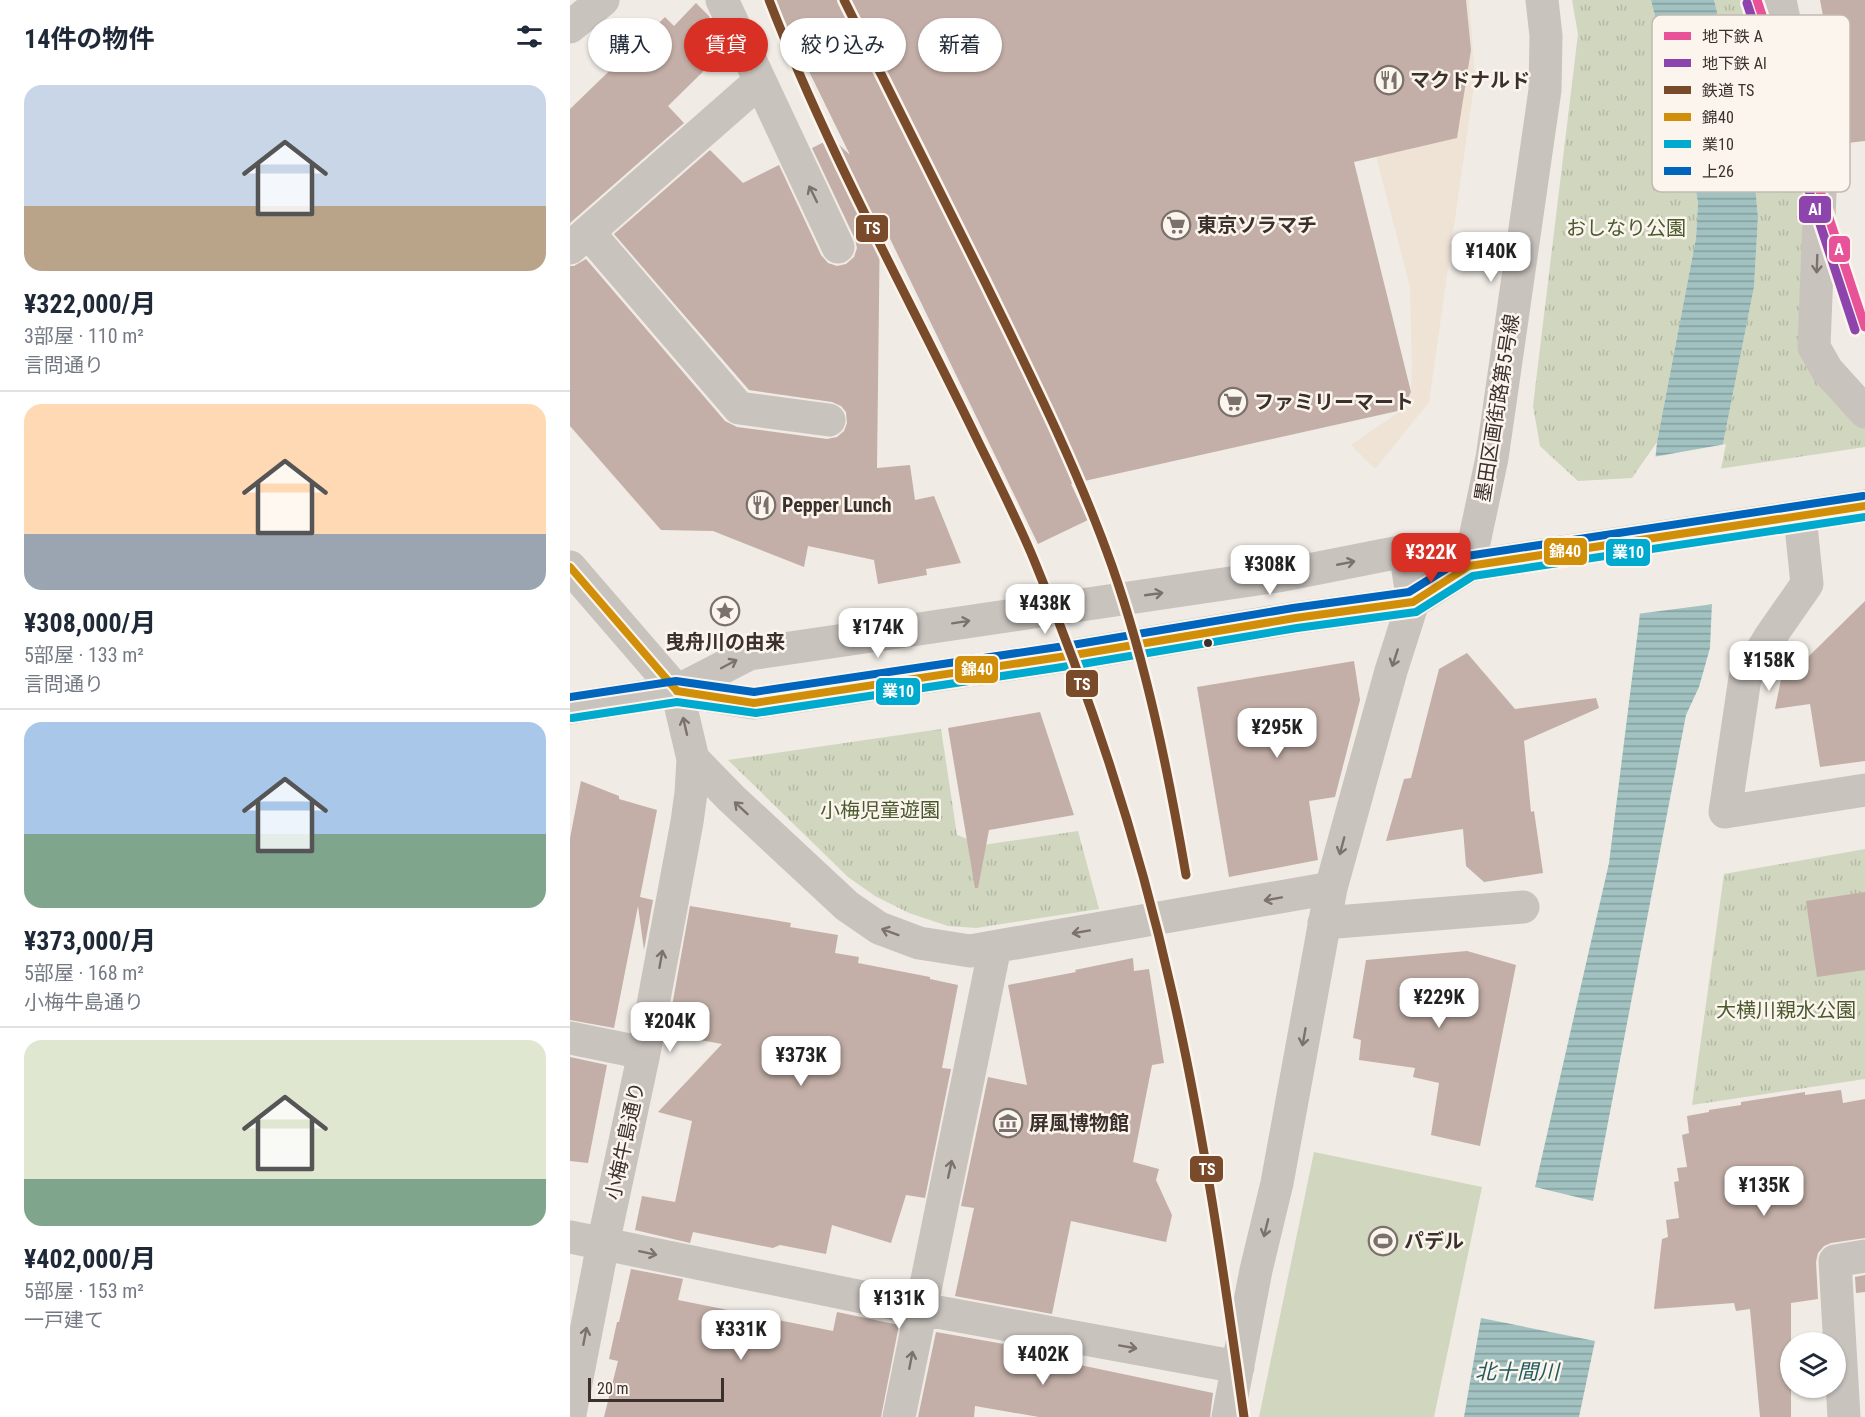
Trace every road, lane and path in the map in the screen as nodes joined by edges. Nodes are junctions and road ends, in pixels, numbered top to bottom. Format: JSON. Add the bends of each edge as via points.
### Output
{"nodes":[{"id":1,"x":603,"y":0,"type":"edge"},
{"id":2,"x":722,"y":0,"type":"edge"},
{"id":3,"x":1542,"y":0,"type":"edge"},
{"id":4,"x":1780,"y":0,"type":"edge"},
{"id":5,"x":1783,"y":15,"type":"edge"},
{"id":6,"x":570,"y":27,"type":"edge"},
{"id":7,"x":759,"y":82,"type":"junction"},
{"id":8,"x":1820,"y":192,"type":"edge"},
{"id":9,"x":579,"y":240,"type":"edge"},
{"id":10,"x":838,"y":247,"type":"dead end"},
{"id":11,"x":1865,"y":412,"type":"edge"},
{"id":12,"x":829,"y":420,"type":"dead end"},
{"id":13,"x":1865,"y":506,"type":"edge"},
{"id":14,"x":1800,"y":516,"type":"junction"},
{"id":15,"x":1405,"y":551,"type":"junction"},
{"id":16,"x":1469,"y":566,"type":"junction"},
{"id":17,"x":570,"y":567,"type":"edge"},
{"id":18,"x":1413,"y":602,"type":"junction"},
{"id":19,"x":677,"y":691,"type":"junction"},
{"id":20,"x":570,"y":708,"type":"edge"},
{"id":21,"x":693,"y":759,"type":"junction"},
{"id":22,"x":1865,"y":790,"type":"edge"},
{"id":23,"x":1331,"y":888,"type":"junction"},
{"id":24,"x":1523,"y":907,"type":"dead end"},
{"id":25,"x":1324,"y":923,"type":"junction"},
{"id":26,"x":995,"y":947,"type":"junction"},
{"id":27,"x":570,"y":1038,"type":"edge"},
{"id":28,"x":644,"y":1053,"type":"junction"},
{"id":29,"x":570,"y":1238,"type":"edge"},
{"id":30,"x":603,"y":1244,"type":"junction"},
{"id":31,"x":1865,"y":1256,"type":"edge"},
{"id":32,"x":921,"y":1309,"type":"junction"},
{"id":33,"x":1238,"y":1367,"type":"junction"},
{"id":34,"x":570,"y":1414,"type":"edge"},
{"id":35,"x":899,"y":1417,"type":"edge"},
{"id":36,"x":1228,"y":1417,"type":"edge"},
{"id":37,"x":1844,"y":1417,"type":"edge"}],
"edges":[{"from":1,"to":6,"type":"street"},
{"from":2,"to":7,"type":"street"},
{"from":3,"to":16,"type":"street","name":"墨田区画街路第5号線","via":[[1545,90],[1492,458]]},
{"from":4,"to":5,"type":"street","one_way":true},
{"from":7,"to":9,"type":"street"},
{"from":10,"to":7,"type":"street","one_way":true},
{"from":8,"to":11,"type":"street","one_way":true,"via":[[1814,347],[1827,370]]},
{"from":9,"to":12,"type":"street","via":[[739,408]]},
{"from":13,"to":14,"type":"street"},
{"from":14,"to":16,"type":"street"},
{"from":14,"to":22,"type":"street","via":[[1807,584],[1745,678],[1725,812]]},
{"from":15,"to":16,"type":"street"},
{"from":15,"to":18,"type":"street"},
{"from":19,"to":15,"type":"street","one_way":true,"via":[[749,654],[1278,576]]},
{"from":16,"to":18,"type":"street"},
{"from":17,"to":19,"type":"street"},
{"from":18,"to":19,"type":"street","via":[[754,703]]},
{"from":18,"to":23,"type":"street","one_way":true},
{"from":19,"to":20,"type":"street"},
{"from":21,"to":19,"type":"street","name":"小梅牛島通り","one_way":true},
{"from":26,"to":21,"type":"street","one_way":true,"via":[[960,950],[919,943],[879,928],[847,906]]},
{"from":28,"to":21,"type":"street","name":"小梅牛島通り","one_way":true,"via":[[687,822]]},
{"from":23,"to":25,"type":"street"},
{"from":23,"to":26,"type":"street","one_way":true},
{"from":24,"to":25,"type":"street"},
{"from":25,"to":33,"type":"street","one_way":true,"via":[[1277,1183]]},
{"from":32,"to":26,"type":"street","one_way":true},
{"from":27,"to":28,"type":"street"},
{"from":28,"to":30,"type":"street","name":"小梅牛島通り"},
{"from":29,"to":30,"type":"street"},
{"from":30,"to":32,"type":"street","one_way":true},
{"from":34,"to":30,"type":"street","name":"小梅牛島通り","one_way":true},
{"from":31,"to":37,"type":"street","via":[[1835,1262]]},
{"from":32,"to":33,"type":"street","one_way":true},
{"from":35,"to":32,"type":"street","one_way":true},
{"from":33,"to":36,"type":"street"}]}
